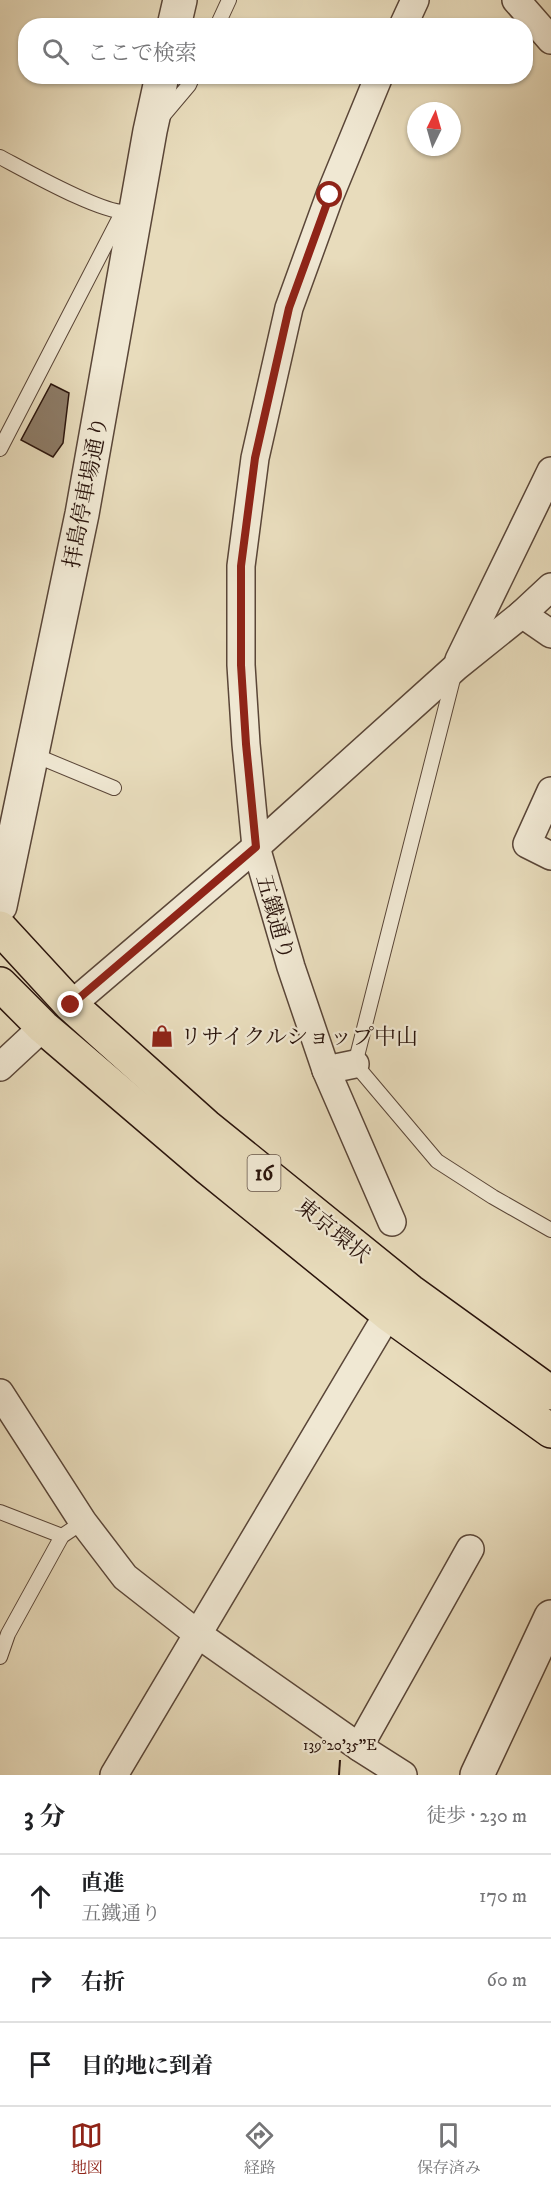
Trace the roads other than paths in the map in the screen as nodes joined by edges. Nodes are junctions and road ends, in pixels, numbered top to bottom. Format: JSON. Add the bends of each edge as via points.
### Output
{"nodes":[{"id":1,"x":180,"y":0,"type":"edge"},
{"id":2,"x":229,"y":0,"type":"edge"},
{"id":3,"x":415,"y":0,"type":"edge"},
{"id":4,"x":516,"y":0,"type":"edge"},
{"id":5,"x":176,"y":18,"type":"edge"},
{"id":6,"x":221,"y":18,"type":"edge"},
{"id":7,"x":407,"y":18,"type":"edge"},
{"id":8,"x":532,"y":18,"type":"edge"},
{"id":9,"x":533,"y":19,"type":"edge"},
{"id":10,"x":551,"y":40,"type":"edge"},
{"id":11,"x":160,"y":84,"type":"edge"},
{"id":12,"x":189,"y":84,"type":"edge"},
{"id":13,"x":377,"y":84,"type":"edge"},
{"id":14,"x":150,"y":131,"type":"junction"},
{"id":15,"x":0,"y":158,"type":"edge"},
{"id":16,"x":129,"y":211,"type":"junction"},
{"id":17,"x":0,"y":449,"type":"edge"},
{"id":18,"x":551,"y":471,"type":"edge"},
{"id":19,"x":551,"y":587,"type":"edge"},
{"id":20,"x":522,"y":614,"type":"junction"},
{"id":21,"x":551,"y":634,"type":"edge"},
{"id":22,"x":456,"y":667,"type":"junction"},
{"id":23,"x":32,"y":754,"type":"junction"},
{"id":24,"x":114,"y":788,"type":"dead end"},
{"id":25,"x":551,"y":791,"type":"edge"},
{"id":26,"x":256,"y":847,"type":"junction"},
{"id":27,"x":551,"y":856,"type":"edge"},
{"id":28,"x":0,"y":906,"type":"edge"},
{"id":29,"x":0,"y":928,"type":"edge"},
{"id":30,"x":0,"y":984,"type":"edge"},
{"id":31,"x":71,"y":1005,"type":"junction"},
{"id":32,"x":43,"y":1027,"type":"junction"},
{"id":33,"x":355,"y":1064,"type":"junction"},
{"id":34,"x":0,"y":1067,"type":"edge"},
{"id":35,"x":326,"y":1070,"type":"junction"},
{"id":36,"x":392,"y":1222,"type":"dead end"},
{"id":37,"x":551,"y":1230,"type":"edge"},
{"id":38,"x":388,"y":1314,"type":"junction"},
{"id":39,"x":0,"y":1393,"type":"edge"},
{"id":40,"x":551,"y":1393,"type":"edge"},
{"id":41,"x":551,"y":1431,"type":"edge"},
{"id":42,"x":0,"y":1512,"type":"edge"},
{"id":43,"x":73,"y":1529,"type":"junction"},
{"id":44,"x":470,"y":1549,"type":"dead end"},
{"id":45,"x":551,"y":1617,"type":"edge"},
{"id":46,"x":199,"y":1635,"type":"junction"},
{"id":47,"x":0,"y":1657,"type":"edge"},
{"id":48,"x":359,"y":1747,"type":"junction"},
{"id":49,"x":114,"y":1775,"type":"edge"},
{"id":50,"x":403,"y":1775,"type":"edge"},
{"id":51,"x":477,"y":1775,"type":"edge"}],
"edges":[{"from":1,"to":5,"type":"street"},
{"from":2,"to":6,"type":"lane"},
{"from":3,"to":7,"type":"street"},
{"from":4,"to":8,"type":"street"},
{"from":9,"to":10,"type":"street"},
{"from":11,"to":14,"type":"street","name":"拝島停車場通り"},
{"from":12,"to":14,"type":"lane"},
{"from":13,"to":26,"type":"street","name":"五鐵通り","via":[[289,308],[255,458],[241,577],[241,665]]},
{"from":14,"to":16,"type":"street","name":"拝島停車場通り"},
{"from":15,"to":16,"type":"lane","via":[[91,203]]},
{"from":16,"to":17,"type":"lane"},
{"from":16,"to":23,"type":"street","name":"拝島停車場通り","via":[[82,514]]},
{"from":18,"to":22,"type":"street"},
{"from":19,"to":20,"type":"street"},
{"from":20,"to":21,"type":"street"},
{"from":20,"to":22,"type":"street"},
{"from":22,"to":26,"type":"street"},
{"from":22,"to":33,"type":"lane"},
{"from":23,"to":24,"type":"lane"},
{"from":23,"to":28,"type":"street","name":"拝島停車場通り"},
{"from":25,"to":27,"type":"street","via":[[527,844]]},
{"from":26,"to":31,"type":"street"},
{"from":26,"to":35,"type":"street","name":"五鐵通り"},
{"from":29,"to":31,"type":"highway","name":"東京環状","number":"16"},
{"from":30,"to":32,"type":"highway","name":"東京環状","number":"16"},
{"from":31,"to":40,"type":"highway","name":"東京環状","number":"16","via":[[206,1126],[410,1291]]},
{"from":32,"to":34,"type":"street"},
{"from":32,"to":38,"type":"highway","name":"東京環状","number":"16"},
{"from":33,"to":35,"type":"street"},
{"from":33,"to":37,"type":"lane","via":[[437,1161]]},
{"from":35,"to":36,"type":"street","name":"五鐵通り"},
{"from":38,"to":41,"type":"highway","name":"東京環状","number":"16"},
{"from":38,"to":46,"type":"street"},
{"from":39,"to":43,"type":"street"},
{"from":42,"to":43,"type":"lane"},
{"from":43,"to":46,"type":"street","via":[[125,1577]]},
{"from":43,"to":47,"type":"lane","via":[[8,1634]]},
{"from":44,"to":48,"type":"street"},
{"from":45,"to":51,"type":"street"},
{"from":46,"to":48,"type":"street"},
{"from":46,"to":49,"type":"street"},
{"from":48,"to":50,"type":"street"}]}
